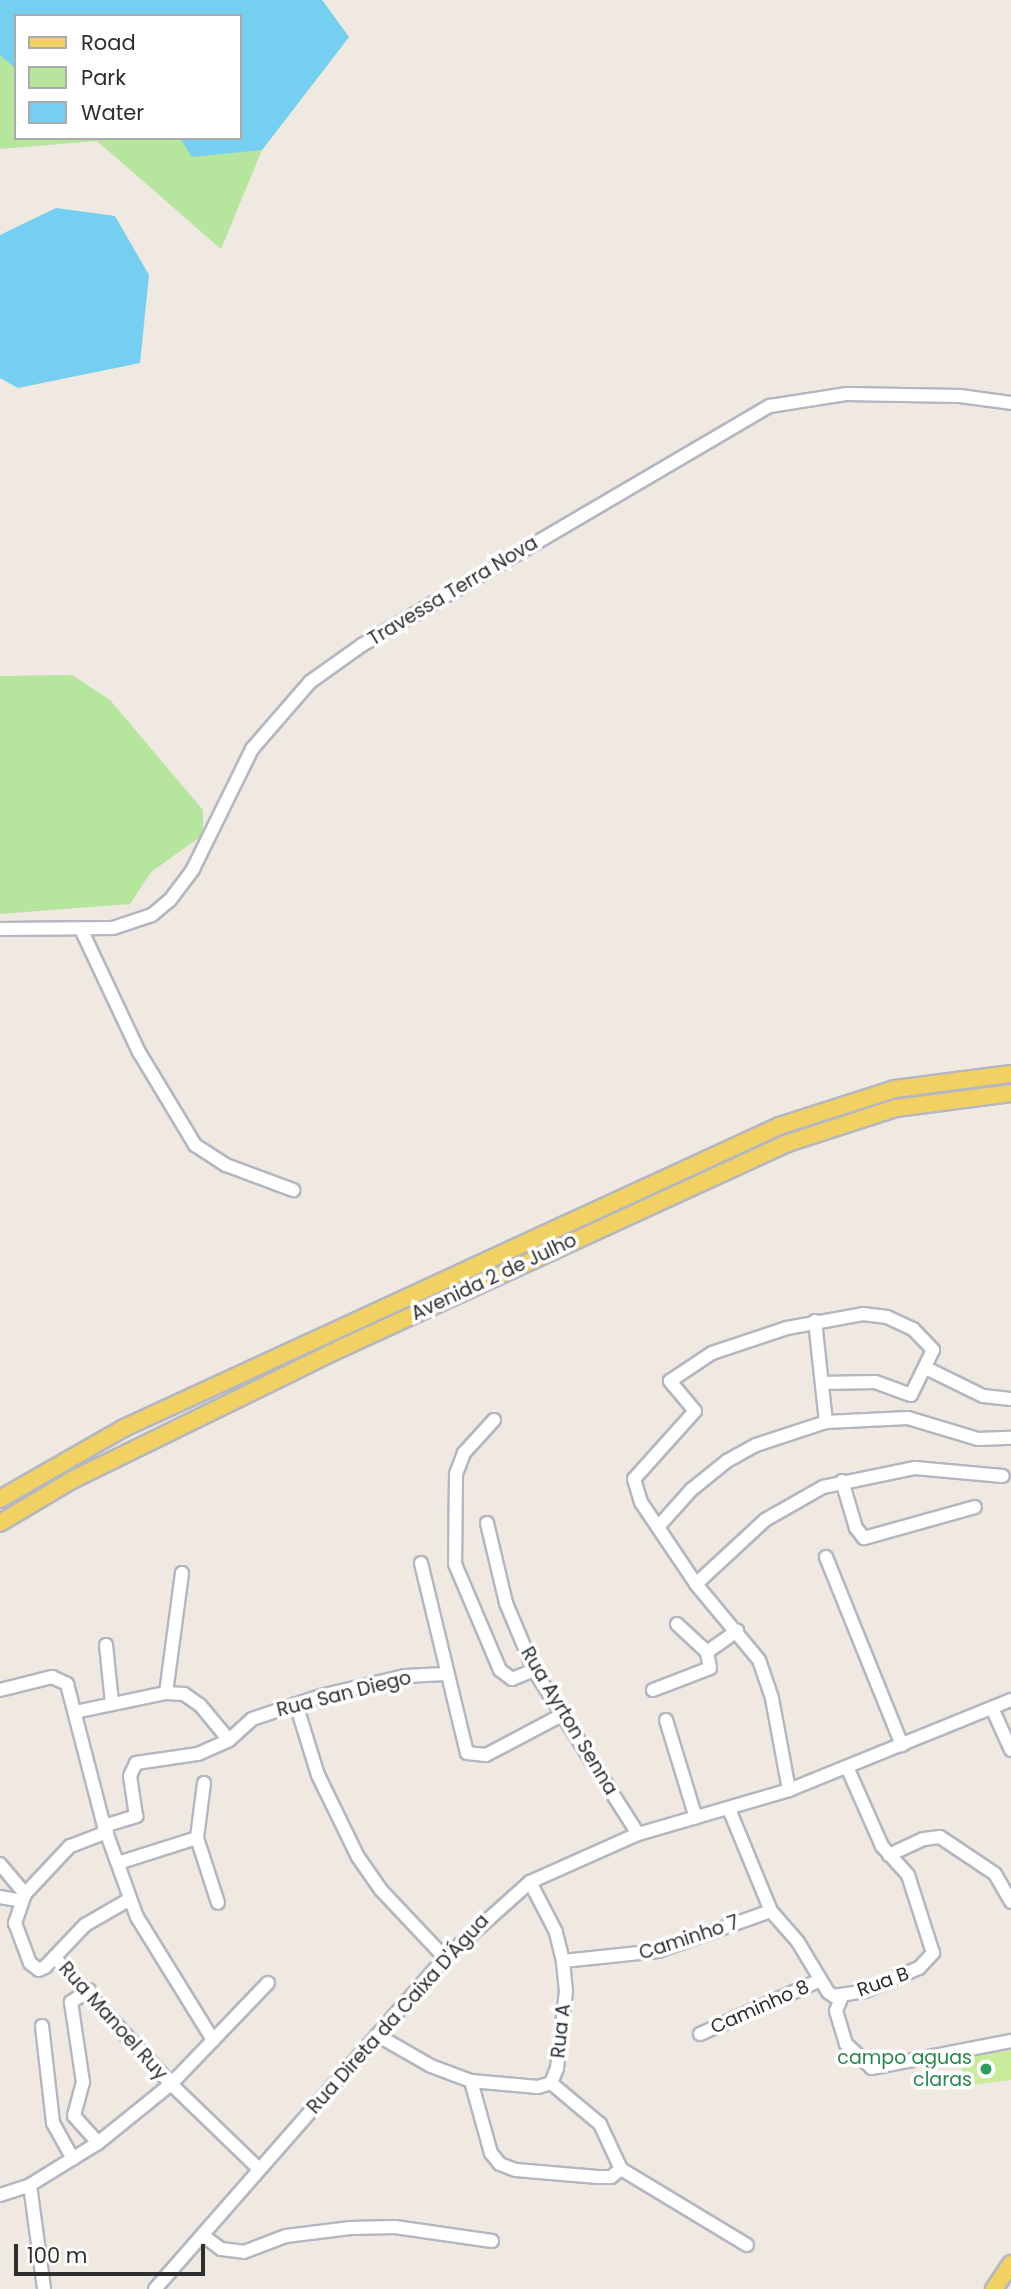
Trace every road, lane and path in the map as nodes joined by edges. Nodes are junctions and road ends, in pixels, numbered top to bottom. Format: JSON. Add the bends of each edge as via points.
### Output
{"nodes":[{"id":1,"x":1011,"y":403,"type":"edge"},
{"id":2,"x":0,"y":929,"type":"edge"},
{"id":3,"x":81,"y":929,"type":"junction"},
{"id":4,"x":1011,"y":1074,"type":"edge"},
{"id":5,"x":1011,"y":1093,"type":"edge"},
{"id":6,"x":293,"y":1190,"type":"dead end"},
{"id":7,"x":815,"y":1321,"type":"junction"},
{"id":8,"x":928,"y":1369,"type":"junction"},
{"id":9,"x":822,"y":1383,"type":"junction"},
{"id":10,"x":1011,"y":1399,"type":"edge"},
{"id":11,"x":494,"y":1420,"type":"dead end"},
{"id":12,"x":826,"y":1422,"type":"junction"},
{"id":13,"x":1011,"y":1438,"type":"edge"},
{"id":14,"x":1003,"y":1476,"type":"dead end"},
{"id":15,"x":842,"y":1481,"type":"junction"},
{"id":16,"x":0,"y":1499,"type":"edge"},
{"id":17,"x":975,"y":1507,"type":"dead end"},
{"id":18,"x":0,"y":1523,"type":"edge"},
{"id":19,"x":487,"y":1523,"type":"dead end"},
{"id":20,"x":658,"y":1527,"type":"junction"},
{"id":21,"x":826,"y":1557,"type":"dead end"},
{"id":22,"x":421,"y":1563,"type":"dead end"},
{"id":23,"x":182,"y":1573,"type":"dead end"},
{"id":24,"x":696,"y":1584,"type":"junction"},
{"id":25,"x":677,"y":1624,"type":"dead end"},
{"id":26,"x":737,"y":1631,"type":"junction"},
{"id":27,"x":106,"y":1645,"type":"dead end"},
{"id":28,"x":707,"y":1652,"type":"junction"},
{"id":29,"x":534,"y":1670,"type":"junction"},
{"id":30,"x":445,"y":1674,"type":"junction"},
{"id":31,"x":0,"y":1690,"type":"edge"},
{"id":32,"x":653,"y":1690,"type":"dead end"},
{"id":33,"x":166,"y":1693,"type":"junction"},
{"id":34,"x":1011,"y":1700,"type":"edge"},
{"id":35,"x":112,"y":1703,"type":"junction"},
{"id":36,"x":296,"y":1704,"type":"junction"},
{"id":37,"x":992,"y":1708,"type":"junction"},
{"id":38,"x":75,"y":1712,"type":"junction"},
{"id":39,"x":562,"y":1715,"type":"junction"},
{"id":40,"x":666,"y":1720,"type":"dead end"},
{"id":41,"x":229,"y":1740,"type":"junction"},
{"id":42,"x":902,"y":1745,"type":"junction"},
{"id":43,"x":1011,"y":1750,"type":"edge"},
{"id":44,"x":847,"y":1767,"type":"junction"},
{"id":45,"x":204,"y":1783,"type":"dead end"},
{"id":46,"x":789,"y":1790,"type":"junction"},
{"id":47,"x":729,"y":1809,"type":"junction"},
{"id":48,"x":696,"y":1818,"type":"junction"},
{"id":49,"x":106,"y":1829,"type":"junction"},
{"id":50,"x":638,"y":1834,"type":"junction"},
{"id":51,"x":197,"y":1838,"type":"junction"},
{"id":52,"x":889,"y":1855,"type":"junction"},
{"id":53,"x":118,"y":1863,"type":"junction"},
{"id":54,"x":0,"y":1864,"type":"edge"},
{"id":55,"x":530,"y":1882,"type":"junction"},
{"id":56,"x":0,"y":1897,"type":"edge"},
{"id":57,"x":24,"y":1898,"type":"junction"},
{"id":58,"x":130,"y":1899,"type":"junction"},
{"id":59,"x":1011,"y":1902,"type":"edge"},
{"id":60,"x":218,"y":1903,"type":"dead end"},
{"id":61,"x":771,"y":1911,"type":"junction"},
{"id":62,"x":55,"y":1958,"type":"junction"},
{"id":63,"x":445,"y":1958,"type":"junction"},
{"id":64,"x":563,"y":1961,"type":"junction"},
{"id":65,"x":820,"y":1980,"type":"junction"},
{"id":66,"x":268,"y":1983,"type":"dead end"},
{"id":67,"x":89,"y":1990,"type":"junction"},
{"id":68,"x":842,"y":1996,"type":"junction"},
{"id":69,"x":42,"y":2025,"type":"dead end"},
{"id":70,"x":700,"y":2034,"type":"dead end"},
{"id":71,"x":377,"y":2035,"type":"junction"},
{"id":72,"x":213,"y":2040,"type":"junction"},
{"id":73,"x":1011,"y":2042,"type":"edge"},
{"id":74,"x":471,"y":2081,"type":"junction"},
{"id":75,"x":551,"y":2083,"type":"junction"},
{"id":76,"x":171,"y":2084,"type":"junction"},
{"id":77,"x":98,"y":2143,"type":"junction"},
{"id":78,"x":73,"y":2159,"type":"junction"},
{"id":79,"x":259,"y":2169,"type":"junction"},
{"id":80,"x":621,"y":2169,"type":"junction"},
{"id":81,"x":30,"y":2185,"type":"junction"},
{"id":82,"x":0,"y":2195,"type":"edge"},
{"id":83,"x":205,"y":2237,"type":"junction"},
{"id":84,"x":492,"y":2241,"type":"dead end"},
{"id":85,"x":747,"y":2245,"type":"dead end"},
{"id":86,"x":1011,"y":2264,"type":"edge"},
{"id":87,"x":44,"y":2289,"type":"edge"},
{"id":88,"x":155,"y":2289,"type":"edge"},
{"id":89,"x":994,"y":2289,"type":"edge"}],
"edges":[{"from":1,"to":3,"type":"street","name":"Travessa Terra Nova","via":[[949,395],[827,395],[770,405],[735,424],[362,645],[310,682],[252,749],[193,869],[170,900],[128,925]]},
{"from":2,"to":3,"type":"street","name":"Travessa Terra Nova"},
{"from":3,"to":6,"type":"street","via":[[138,1052],[195,1145],[226,1165]]},
{"from":4,"to":16,"type":"main road","name":"Avenida 2 de Julho","via":[[895,1089],[779,1126],[124,1428]]},
{"from":5,"to":18,"type":"main road","name":"Avenida 2 de Julho","via":[[896,1108],[785,1144],[285,1375],[72,1480]]},
{"from":7,"to":8,"type":"street","via":[[863,1314],[887,1317],[930,1343],[933,1357]]},
{"from":7,"to":9,"type":"street"},
{"from":7,"to":20,"type":"street","via":[[748,1339],[683,1369],[670,1381],[695,1411],[639,1472],[634,1488]]},
{"from":8,"to":9,"type":"street","via":[[911,1395],[875,1382]]},
{"from":8,"to":10,"type":"street","via":[[983,1396]]},
{"from":9,"to":12,"type":"street"},
{"from":11,"to":29,"type":"street","via":[[464,1453],[456,1474],[455,1564],[500,1670],[512,1679]]},
{"from":12,"to":13,"type":"street","via":[[908,1418],[978,1439]]},
{"from":12,"to":20,"type":"street","via":[[756,1445],[727,1461],[691,1490]]},
{"from":14,"to":15,"type":"street","via":[[915,1468]]},
{"from":15,"to":17,"type":"street","via":[[856,1528],[864,1538]]},
{"from":15,"to":24,"type":"street","via":[[765,1520]]},
{"from":19,"to":29,"type":"street","name":"Rua Ayrton Senna","via":[[503,1594]]},
{"from":20,"to":24,"type":"street"},
{"from":21,"to":42,"type":"street"},
{"from":22,"to":30,"type":"street"},
{"from":23,"to":33,"type":"street"},
{"from":24,"to":26,"type":"street"},
{"from":25,"to":28,"type":"street"},
{"from":26,"to":28,"type":"street"},
{"from":26,"to":46,"type":"street","via":[[752,1648],[767,1679]]},
{"from":27,"to":35,"type":"street"},
{"from":28,"to":32,"type":"street","via":[[710,1668]]},
{"from":29,"to":39,"type":"street","name":"Rua Ayrton Senna"},
{"from":30,"to":36,"type":"street","name":"Rua San Diego","via":[[405,1676]]},
{"from":30,"to":39,"type":"street","via":[[464,1748],[471,1756],[485,1755]]},
{"from":31,"to":38,"type":"street","via":[[52,1677],[67,1684]]},
{"from":33,"to":35,"type":"street"},
{"from":33,"to":41,"type":"street","via":[[190,1695]]},
{"from":34,"to":37,"type":"street","name":"Rua Direta da Caixa D'Água"},
{"from":35,"to":38,"type":"street"},
{"from":36,"to":41,"type":"street","name":"Rua San Diego","via":[[252,1719]]},
{"from":36,"to":63,"type":"street","via":[[318,1775],[358,1857],[381,1890]]},
{"from":37,"to":42,"type":"street","name":"Rua Direta da Caixa D'Água"},
{"from":37,"to":43,"type":"street"},
{"from":38,"to":49,"type":"street"},
{"from":39,"to":50,"type":"street","name":"Rua Ayrton Senna"},
{"from":40,"to":48,"type":"street"},
{"from":41,"to":49,"type":"street","name":"Rua San Diego","via":[[198,1754],[132,1766],[136,1816]]},
{"from":42,"to":44,"type":"street","name":"Rua Direta da Caixa D'Água"},
{"from":44,"to":46,"type":"street","name":"Rua Direta da Caixa D'Água"},
{"from":44,"to":52,"type":"street","name":"Rua B"},
{"from":45,"to":51,"type":"street"},
{"from":46,"to":47,"type":"street","name":"Rua Direta da Caixa D'Água"},
{"from":47,"to":48,"type":"street","name":"Rua Direta da Caixa D'Água"},
{"from":47,"to":61,"type":"street","name":"Rua B"},
{"from":48,"to":50,"type":"street","name":"Rua Direta da Caixa D'Água"},
{"from":49,"to":53,"type":"street"},
{"from":49,"to":57,"type":"street","via":[[65,1851]]},
{"from":50,"to":55,"type":"street","name":"Rua Direta da Caixa D'Água"},
{"from":51,"to":53,"type":"street"},
{"from":51,"to":60,"type":"street"},
{"from":52,"to":59,"type":"street","via":[[940,1837],[995,1874]]},
{"from":52,"to":68,"type":"street","name":"Rua B","via":[[911,1882],[932,1956],[912,1972]]},
{"from":53,"to":58,"type":"street"},
{"from":54,"to":57,"type":"street"},
{"from":55,"to":63,"type":"street","name":"Rua Direta da Caixa D'Água"},
{"from":55,"to":64,"type":"street","name":"Rua A","via":[[556,1932]]},
{"from":56,"to":57,"type":"street"},
{"from":57,"to":62,"type":"street","via":[[15,1923],[27,1958],[39,1970]]},
{"from":58,"to":62,"type":"street","via":[[85,1925]]},
{"from":58,"to":72,"type":"street","via":[[156,1953]]},
{"from":61,"to":64,"type":"street","name":"Caminho 7","via":[[659,1951]]},
{"from":61,"to":65,"type":"street","name":"Rua B","via":[[791,1932]]},
{"from":62,"to":67,"type":"street","name":"Rua Manoel Ruy"},
{"from":63,"to":71,"type":"street","name":"Rua Direta da Caixa D'Água"},
{"from":64,"to":75,"type":"street","name":"Rua A","via":[[566,1991],[557,2068]]},
{"from":65,"to":68,"type":"street","name":"Rua B","via":[[828,1992]]},
{"from":65,"to":70,"type":"street","name":"Caminho 8"},
{"from":66,"to":72,"type":"street"},
{"from":67,"to":76,"type":"street","name":"Rua Manoel Ruy"},
{"from":67,"to":77,"type":"street","via":[[71,2002],[83,2082],[74,2116]]},
{"from":68,"to":73,"type":"street","via":[[836,2011],[846,2044],[872,2068]]},
{"from":69,"to":78,"type":"street","via":[[53,2123]]},
{"from":71,"to":74,"type":"street","name":"Rua A","via":[[431,2066]]},
{"from":71,"to":79,"type":"street","name":"Rua Direta da Caixa D'Água"},
{"from":72,"to":76,"type":"street"},
{"from":74,"to":75,"type":"street","name":"Rua A","via":[[524,2086]]},
{"from":74,"to":80,"type":"street","via":[[491,2153],[499,2164],[516,2171],[598,2177]]},
{"from":75,"to":80,"type":"street","via":[[600,2124]]},
{"from":76,"to":77,"type":"street"},
{"from":76,"to":79,"type":"street","name":"Rua Manoel Ruy"},
{"from":77,"to":78,"type":"street"},
{"from":78,"to":81,"type":"street"},
{"from":79,"to":83,"type":"street","name":"Rua Direta da Caixa D'Água"},
{"from":80,"to":85,"type":"street"},
{"from":81,"to":82,"type":"street"},
{"from":81,"to":87,"type":"street"},
{"from":83,"to":84,"type":"street","via":[[221,2249],[244,2252],[286,2236],[351,2228],[403,2228]]},
{"from":83,"to":88,"type":"street","name":"Rua Direta da Caixa D'Água"},
{"from":86,"to":89,"type":"main road"}]}
